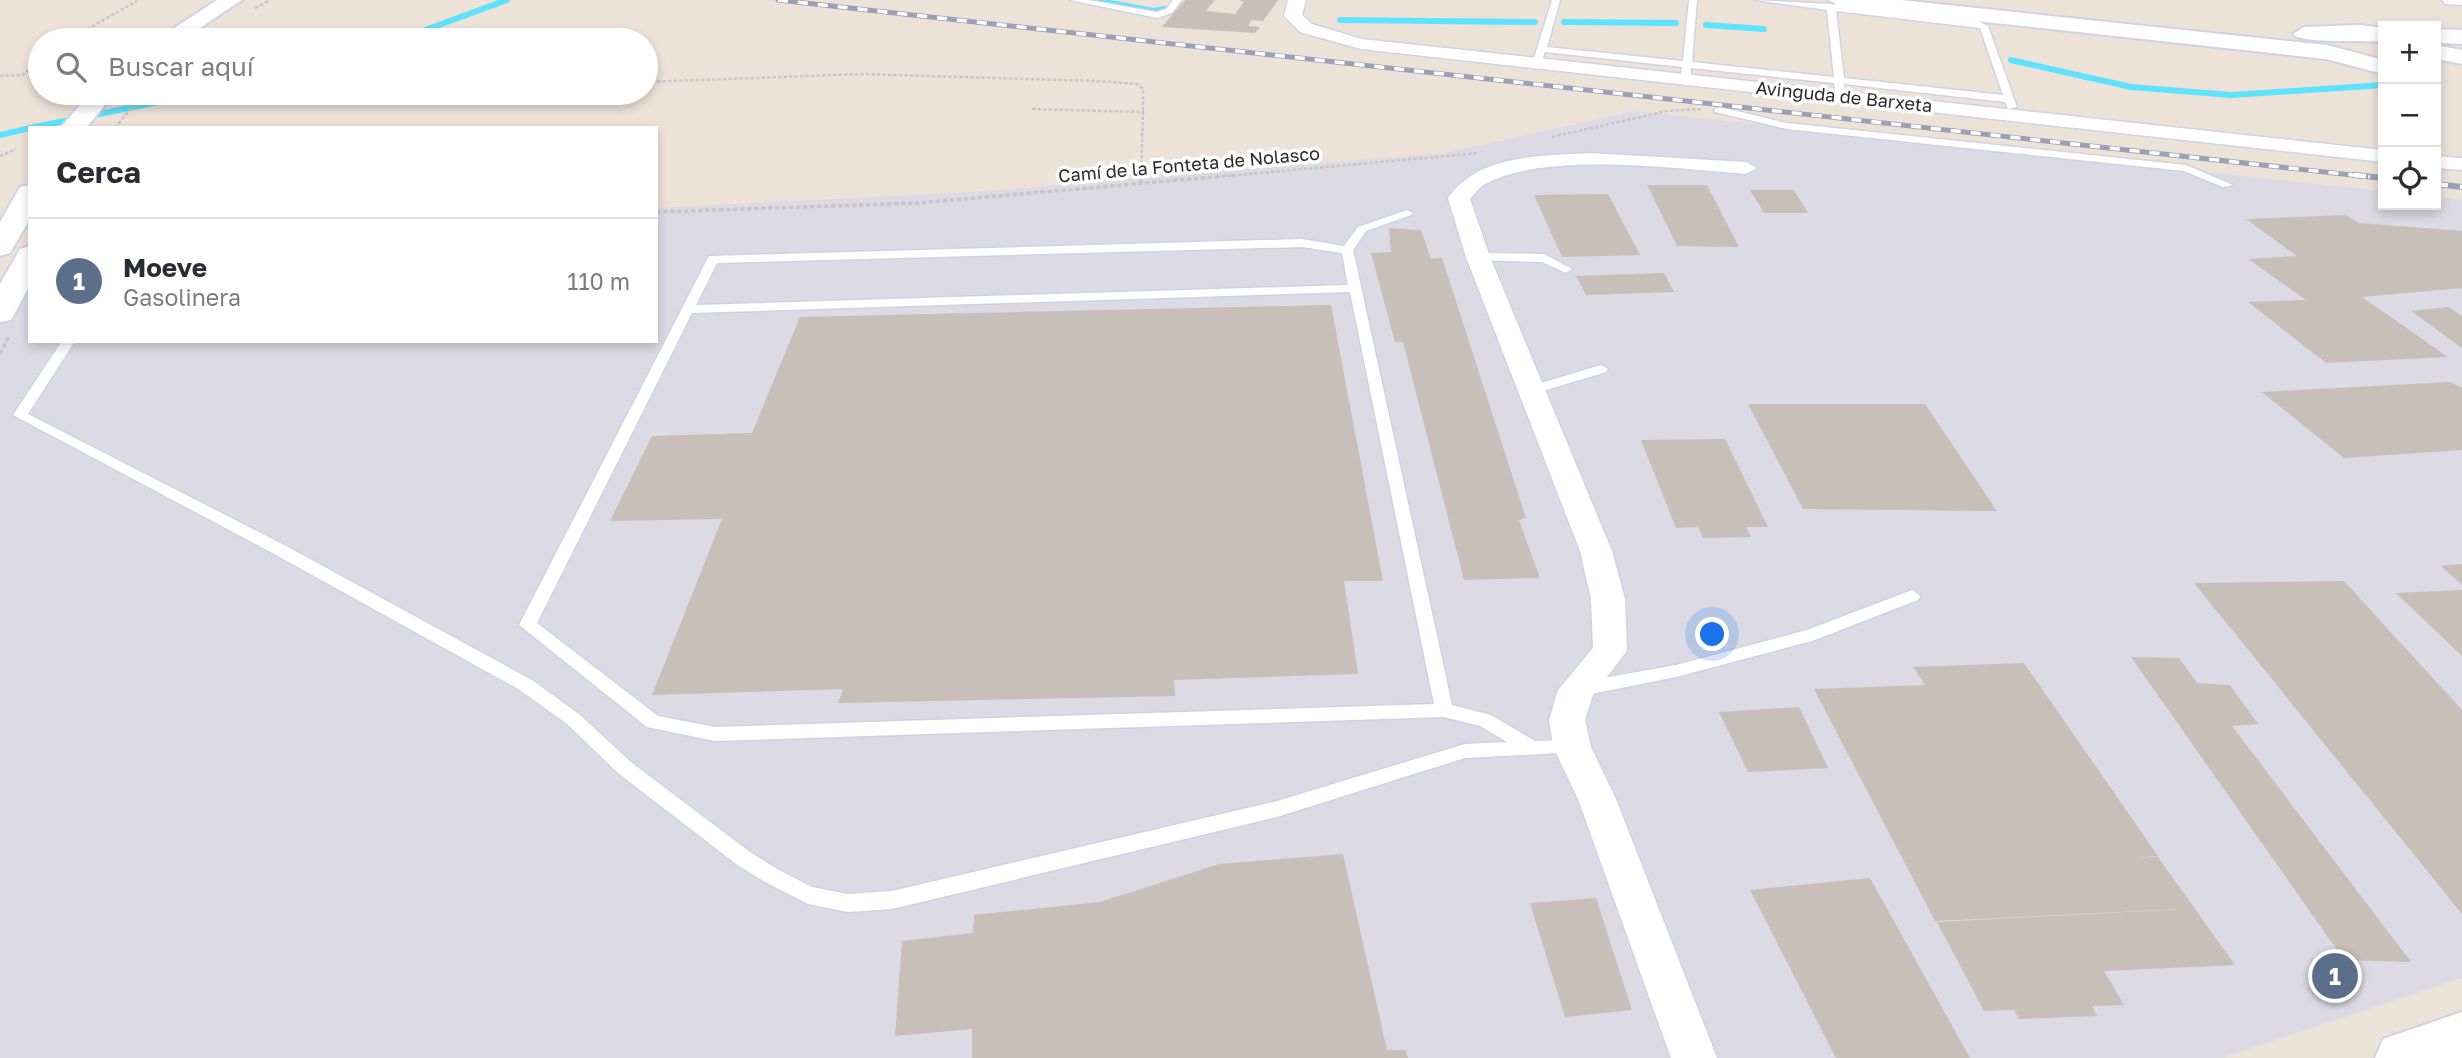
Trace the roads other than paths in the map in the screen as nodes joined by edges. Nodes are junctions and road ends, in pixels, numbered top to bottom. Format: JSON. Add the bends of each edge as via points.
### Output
{"nodes":[{"id":1,"x":232,"y":0,"type":"edge"},
{"id":2,"x":256,"y":0,"type":"edge"},
{"id":3,"x":1074,"y":0,"type":"edge"},
{"id":4,"x":1178,"y":0,"type":"edge"},
{"id":5,"x":1297,"y":0,"type":"edge"},
{"id":6,"x":1556,"y":0,"type":"edge"},
{"id":7,"x":1693,"y":0,"type":"edge"},
{"id":8,"x":1758,"y":0,"type":"edge"},
{"id":9,"x":1904,"y":0,"type":"edge"},
{"id":10,"x":2451,"y":0,"type":"edge"},
{"id":11,"x":2462,"y":0,"type":"edge"},
{"id":12,"x":1835,"y":4,"type":"edge"},
{"id":13,"x":186,"y":28,"type":"edge"},
{"id":14,"x":211,"y":28,"type":"edge"},
{"id":15,"x":2330,"y":34,"type":"junction"},
{"id":16,"x":2378,"y":34,"type":"edge"},
{"id":17,"x":2462,"y":37,"type":"edge"},
{"id":18,"x":2443,"y":54,"type":"edge"},
{"id":19,"x":1539,"y":56,"type":"junction"},
{"id":20,"x":2345,"y":57,"type":"junction"},
{"id":21,"x":2378,"y":65,"type":"edge"},
{"id":22,"x":2462,"y":65,"type":"edge"},
{"id":23,"x":1686,"y":72,"type":"junction"},
{"id":24,"x":1840,"y":89,"type":"junction"},
{"id":25,"x":108,"y":105,"type":"edge"},
{"id":26,"x":117,"y":105,"type":"edge"},
{"id":27,"x":2012,"y":107,"type":"junction"},
{"id":28,"x":1719,"y":110,"type":"road end"},
{"id":29,"x":75,"y":126,"type":"edge"},
{"id":30,"x":103,"y":126,"type":"edge"},
{"id":31,"x":2378,"y":151,"type":"edge"},
{"id":32,"x":2441,"y":162,"type":"edge"},
{"id":33,"x":2462,"y":164,"type":"edge"},
{"id":34,"x":1746,"y":168,"type":"dead end"},
{"id":35,"x":2227,"y":185,"type":"dead end"},
{"id":36,"x":28,"y":197,"type":"edge"},
{"id":37,"x":1407,"y":213,"type":"dead end"},
{"id":38,"x":0,"y":247,"type":"edge"},
{"id":39,"x":1347,"y":250,"type":"junction"},
{"id":40,"x":1478,"y":257,"type":"junction"},
{"id":41,"x":28,"y":260,"type":"edge"},
{"id":42,"x":1566,"y":269,"type":"dead end"},
{"id":43,"x":1357,"y":288,"type":"junction"},
{"id":44,"x":689,"y":309,"type":"junction"},
{"id":45,"x":0,"y":313,"type":"edge"},
{"id":46,"x":68,"y":343,"type":"edge"},
{"id":47,"x":1601,"y":369,"type":"dead end"},
{"id":48,"x":1533,"y":390,"type":"junction"},
{"id":49,"x":1912,"y":596,"type":"dead end"},
{"id":50,"x":1576,"y":691,"type":"junction"},
{"id":51,"x":1444,"y":710,"type":"junction"},
{"id":52,"x":1572,"y":747,"type":"junction"},
{"id":53,"x":1531,"y":748,"type":"junction"},
{"id":54,"x":2462,"y":1038,"type":"edge"},
{"id":55,"x":1693,"y":1058,"type":"edge"},
{"id":56,"x":2403,"y":1058,"type":"edge"}],
"edges":[{"from":1,"to":13,"type":"main road"},
{"from":2,"to":14,"type":"main road"},
{"from":3,"to":4,"type":"lane","via":[[1157,15],[1169,11]]},
{"from":5,"to":19,"type":"street","name":"Avinguda de Barxeta","via":[[1293,16],[1306,28],[1361,44]]},
{"from":6,"to":19,"type":"lane"},
{"from":7,"to":23,"type":"lane"},
{"from":8,"to":12,"type":"lane"},
{"from":9,"to":15,"type":"main road","via":[[2164,27]]},
{"from":10,"to":11,"type":"street"},
{"from":12,"to":20,"type":"main road","via":[[2281,46]]},
{"from":12,"to":24,"type":"lane"},
{"from":12,"to":27,"type":"lane","via":[[1984,26]]},
{"from":15,"to":16,"type":"main road"},
{"from":15,"to":20,"type":"main road","via":[[2323,38],[2324,44]]},
{"from":17,"to":18,"type":"main road"},
{"from":18,"to":22,"type":"main road"},
{"from":19,"to":23,"type":"street","name":"Avinguda de Barxeta"},
{"from":20,"to":21,"type":"main road"},
{"from":23,"to":24,"type":"street","name":"Avinguda de Barxeta"},
{"from":24,"to":27,"type":"street","name":"Avinguda de Barxeta"},
{"from":25,"to":29,"type":"main road"},
{"from":26,"to":30,"type":"main road"},
{"from":27,"to":31,"type":"street","name":"Avinguda de Barxeta"},
{"from":28,"to":35,"type":"lane","via":[[1787,126],[2186,169]]},
{"from":32,"to":33,"type":"street"},
{"from":34,"to":40,"type":"street","via":[[1575,160],[1527,164],[1485,175],[1469,182],[1459,198]]},
{"from":36,"to":38,"type":"main road"},
{"from":37,"to":39,"type":"lane","via":[[1362,229]]},
{"from":39,"to":43,"type":"lane"},
{"from":39,"to":44,"type":"lane","via":[[1302,243],[713,259]]},
{"from":40,"to":42,"type":"lane","via":[[1544,258]]},
{"from":40,"to":48,"type":"street"},
{"from":41,"to":45,"type":"main road"},
{"from":43,"to":44,"type":"lane"},
{"from":43,"to":51,"type":"lane"},
{"from":44,"to":51,"type":"lane","via":[[528,625],[653,722],[715,734]]},
{"from":46,"to":53,"type":"lane","via":[[20,415],[526,685],[732,850],[808,895],[848,903],[892,900],[1277,808],[1465,751]]},
{"from":47,"to":48,"type":"lane"},
{"from":48,"to":50,"type":"street","via":[[1596,551],[1608,599],[1610,651]]},
{"from":49,"to":50,"type":"lane","via":[[1812,635],[1676,671]]},
{"from":50,"to":52,"type":"street","via":[[1567,720]]},
{"from":51,"to":53,"type":"lane","via":[[1485,720]]},
{"from":52,"to":53,"type":"lane"},
{"from":52,"to":55,"type":"street","via":[[1597,799]]},
{"from":54,"to":56,"type":"main road"}]}
